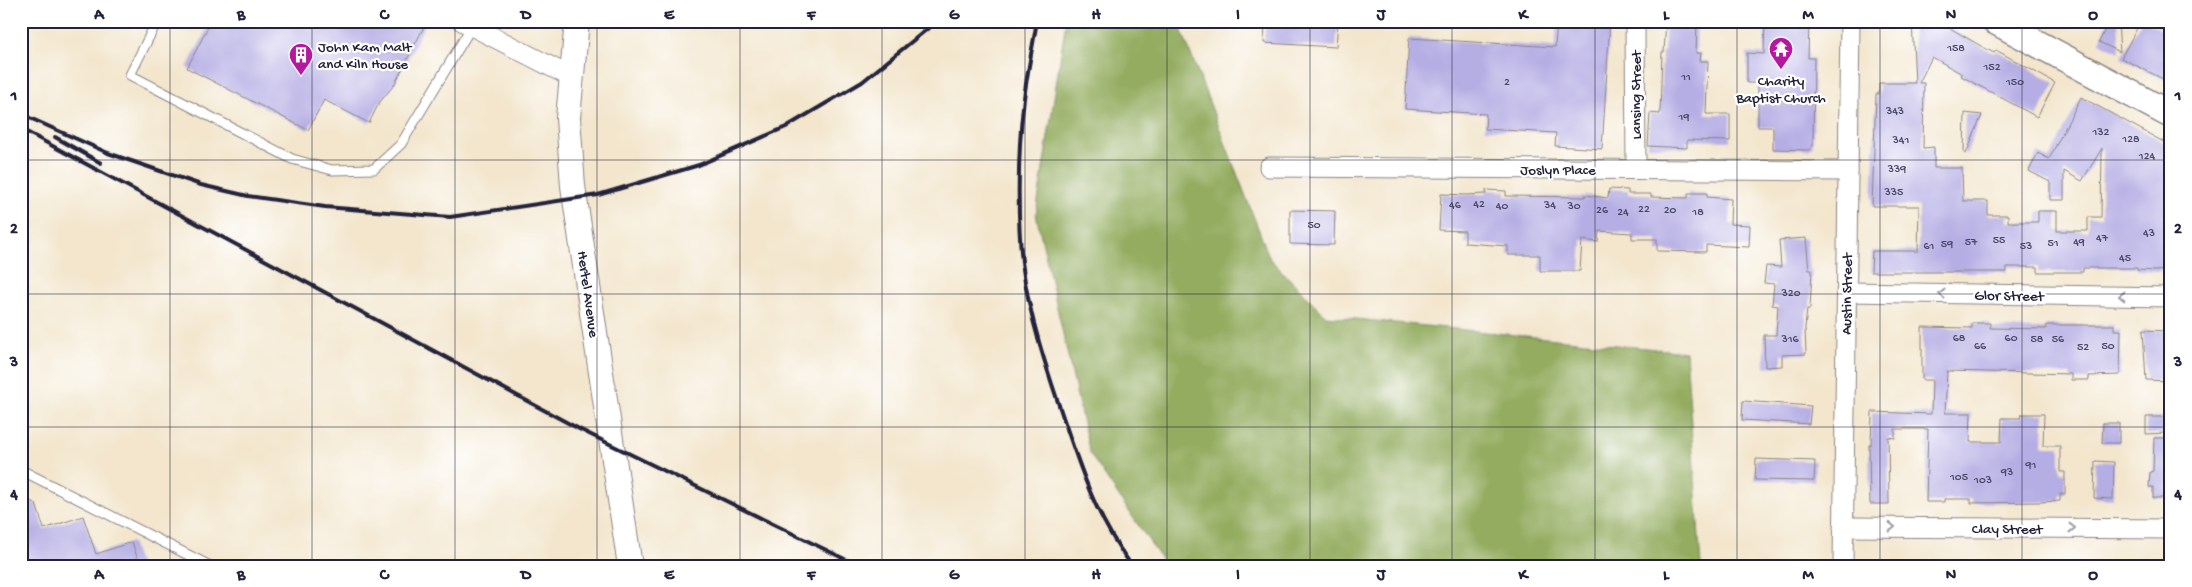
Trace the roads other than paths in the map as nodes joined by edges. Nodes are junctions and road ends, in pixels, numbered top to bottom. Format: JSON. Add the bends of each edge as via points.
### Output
{"nodes":[{"id":1,"x":157,"y":21,"type":"edge"},
{"id":2,"x":577,"y":21,"type":"edge"},
{"id":3,"x":1635,"y":21,"type":"edge"},
{"id":4,"x":1850,"y":21,"type":"edge"},
{"id":5,"x":1995,"y":21,"type":"edge"},
{"id":6,"x":467,"y":24,"type":"edge"},
{"id":7,"x":572,"y":77,"type":"junction"},
{"id":8,"x":2171,"y":115,"type":"edge"},
{"id":9,"x":1269,"y":167,"type":"dead end"},
{"id":10,"x":1636,"y":169,"type":"junction"},
{"id":11,"x":1848,"y":170,"type":"junction"},
{"id":12,"x":1846,"y":292,"type":"junction"},
{"id":13,"x":2171,"y":297,"type":"edge"},
{"id":14,"x":21,"y":470,"type":"edge"},
{"id":15,"x":1843,"y":527,"type":"junction"},
{"id":16,"x":2171,"y":529,"type":"edge"},
{"id":17,"x":210,"y":566,"type":"edge"},
{"id":18,"x":630,"y":566,"type":"edge"},
{"id":19,"x":1843,"y":566,"type":"edge"}],
"edges":[{"from":1,"to":6,"type":"lane","via":[[130,74],[292,159],[332,170],[374,169],[401,144]]},
{"from":2,"to":7,"type":"street","name":"Hertel Avenue"},
{"from":3,"to":10,"type":"street","name":"Lansing Street"},
{"from":4,"to":11,"type":"street","name":"Austin Street"},
{"from":5,"to":8,"type":"main road"},
{"from":6,"to":7,"type":"street"},
{"from":7,"to":18,"type":"street","name":"Hertel Avenue","via":[[568,118],[573,186]]},
{"from":9,"to":10,"type":"street","name":"Joslyn Place"},
{"from":10,"to":11,"type":"street","name":"Joslyn Place"},
{"from":11,"to":12,"type":"street","name":"Austin Street"},
{"from":13,"to":12,"type":"street","name":"Glor Street","one_way":true},
{"from":12,"to":15,"type":"street","name":"Austin Street"},
{"from":14,"to":17,"type":"lane"},
{"from":15,"to":16,"type":"street","name":"Clay Street","one_way":true},
{"from":15,"to":19,"type":"street","name":"Austin Street"}]}
